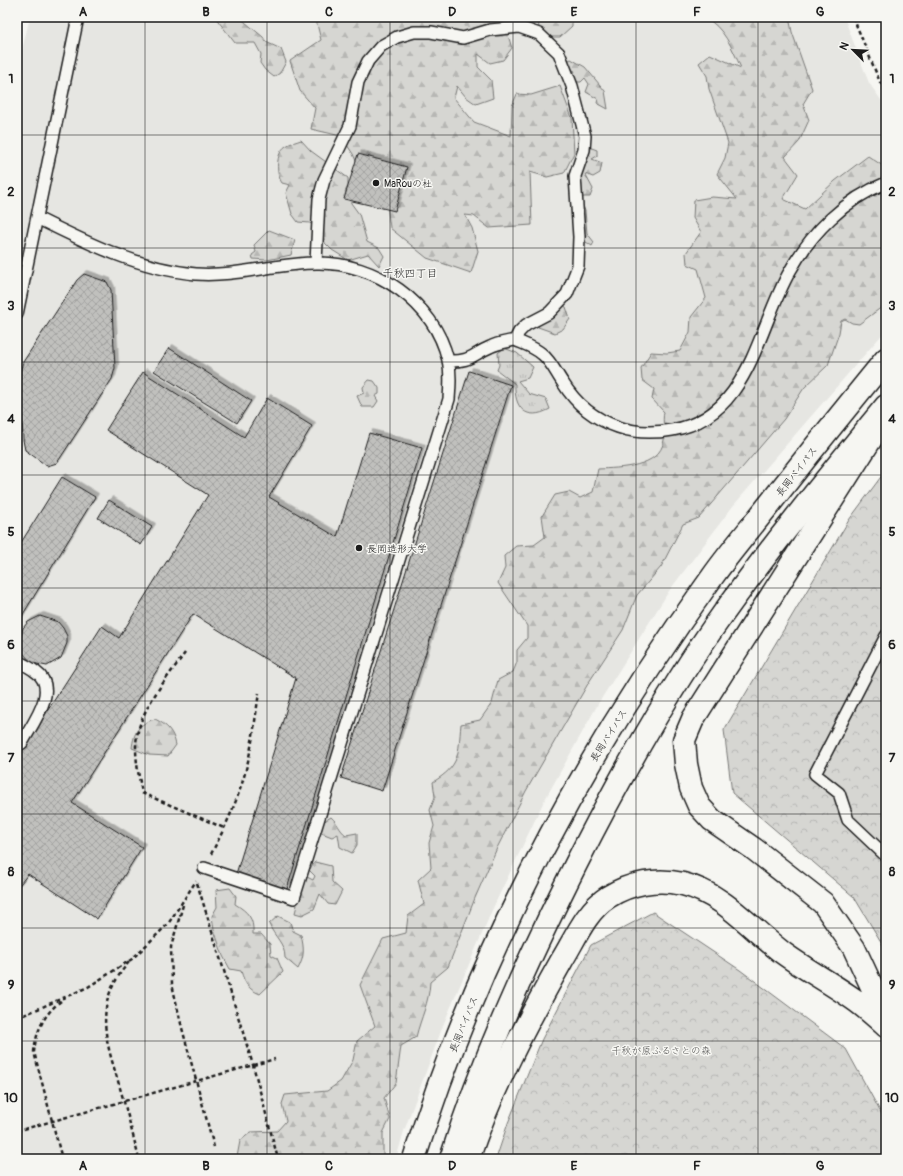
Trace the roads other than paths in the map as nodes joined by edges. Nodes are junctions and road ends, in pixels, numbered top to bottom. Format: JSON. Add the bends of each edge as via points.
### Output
{"nodes":[{"id":1,"x":78,"y":17,"type":"edge"},
{"id":2,"x":886,"y":183,"type":"edge"},
{"id":3,"x":37,"y":218,"type":"junction"},
{"id":4,"x":316,"y":262,"type":"junction"},
{"id":5,"x":17,"y":314,"type":"edge"},
{"id":6,"x":515,"y":340,"type":"junction"},
{"id":7,"x":886,"y":359,"type":"edge"},
{"id":8,"x":448,"y":361,"type":"junction"},
{"id":9,"x":886,"y":406,"type":"edge"},
{"id":10,"x":886,"y":415,"type":"edge"},
{"id":11,"x":886,"y":636,"type":"edge"},
{"id":12,"x":17,"y":661,"type":"edge"},
{"id":13,"x":17,"y":746,"type":"edge"},
{"id":14,"x":886,"y":856,"type":"edge"},
{"id":15,"x":204,"y":868,"type":"road end"},
{"id":16,"x":886,"y":1017,"type":"edge"},
{"id":17,"x":886,"y":1026,"type":"edge"},
{"id":18,"x":414,"y":1159,"type":"edge"},
{"id":19,"x":451,"y":1159,"type":"edge"},
{"id":20,"x":468,"y":1159,"type":"edge"}],
"edges":[{"from":1,"to":3,"type":"lane"},
{"from":2,"to":6,"type":"lane","via":[[850,202],[826,223],[806,246],[778,294],[748,368],[736,390],[720,408],[703,420],[682,429],[663,432],[632,430],[596,417],[571,396],[542,354]]},
{"from":3,"to":4,"type":"lane","via":[[107,251],[168,270],[226,274]]},
{"from":3,"to":5,"type":"lane"},
{"from":4,"to":6,"type":"lane","via":[[319,199],[324,180],[348,130],[358,82],[368,61],[381,46],[397,37],[414,32],[431,32],[463,38],[490,30],[519,27],[540,34],[559,53],[572,86],[585,136],[584,150],[575,176],[578,266],[568,294],[549,313],[526,325]]},
{"from":4,"to":8,"type":"lane","via":[[357,268],[376,276],[410,298],[434,326]]},
{"from":6,"to":8,"type":"lane","via":[[490,346],[471,359],[460,362]]},
{"from":7,"to":18,"type":"main road","name":"長岡バイパス","via":[[713,575],[600,745],[540,854],[490,958],[453,1048]]},
{"from":8,"to":15,"type":"lane","via":[[448,399],[294,898]]},
{"from":9,"to":19,"type":"main road","via":[[820,486],[712,630],[613,791],[521,978],[495,1038]]},
{"from":10,"to":16,"type":"main road","via":[[734,654],[693,720],[684,740],[686,764],[700,806],[712,820],[823,903],[854,948]]},
{"from":11,"to":14,"type":"lane","via":[[815,774],[839,793],[848,820]]},
{"from":12,"to":13,"type":"lane","via":[[37,672],[46,684],[46,699],[22,743]]},
{"from":17,"to":20,"type":"main road","via":[[853,998],[782,952],[726,905],[706,893],[683,884],[661,881],[635,884],[607,898],[584,923],[545,990],[494,1089]]}]}
